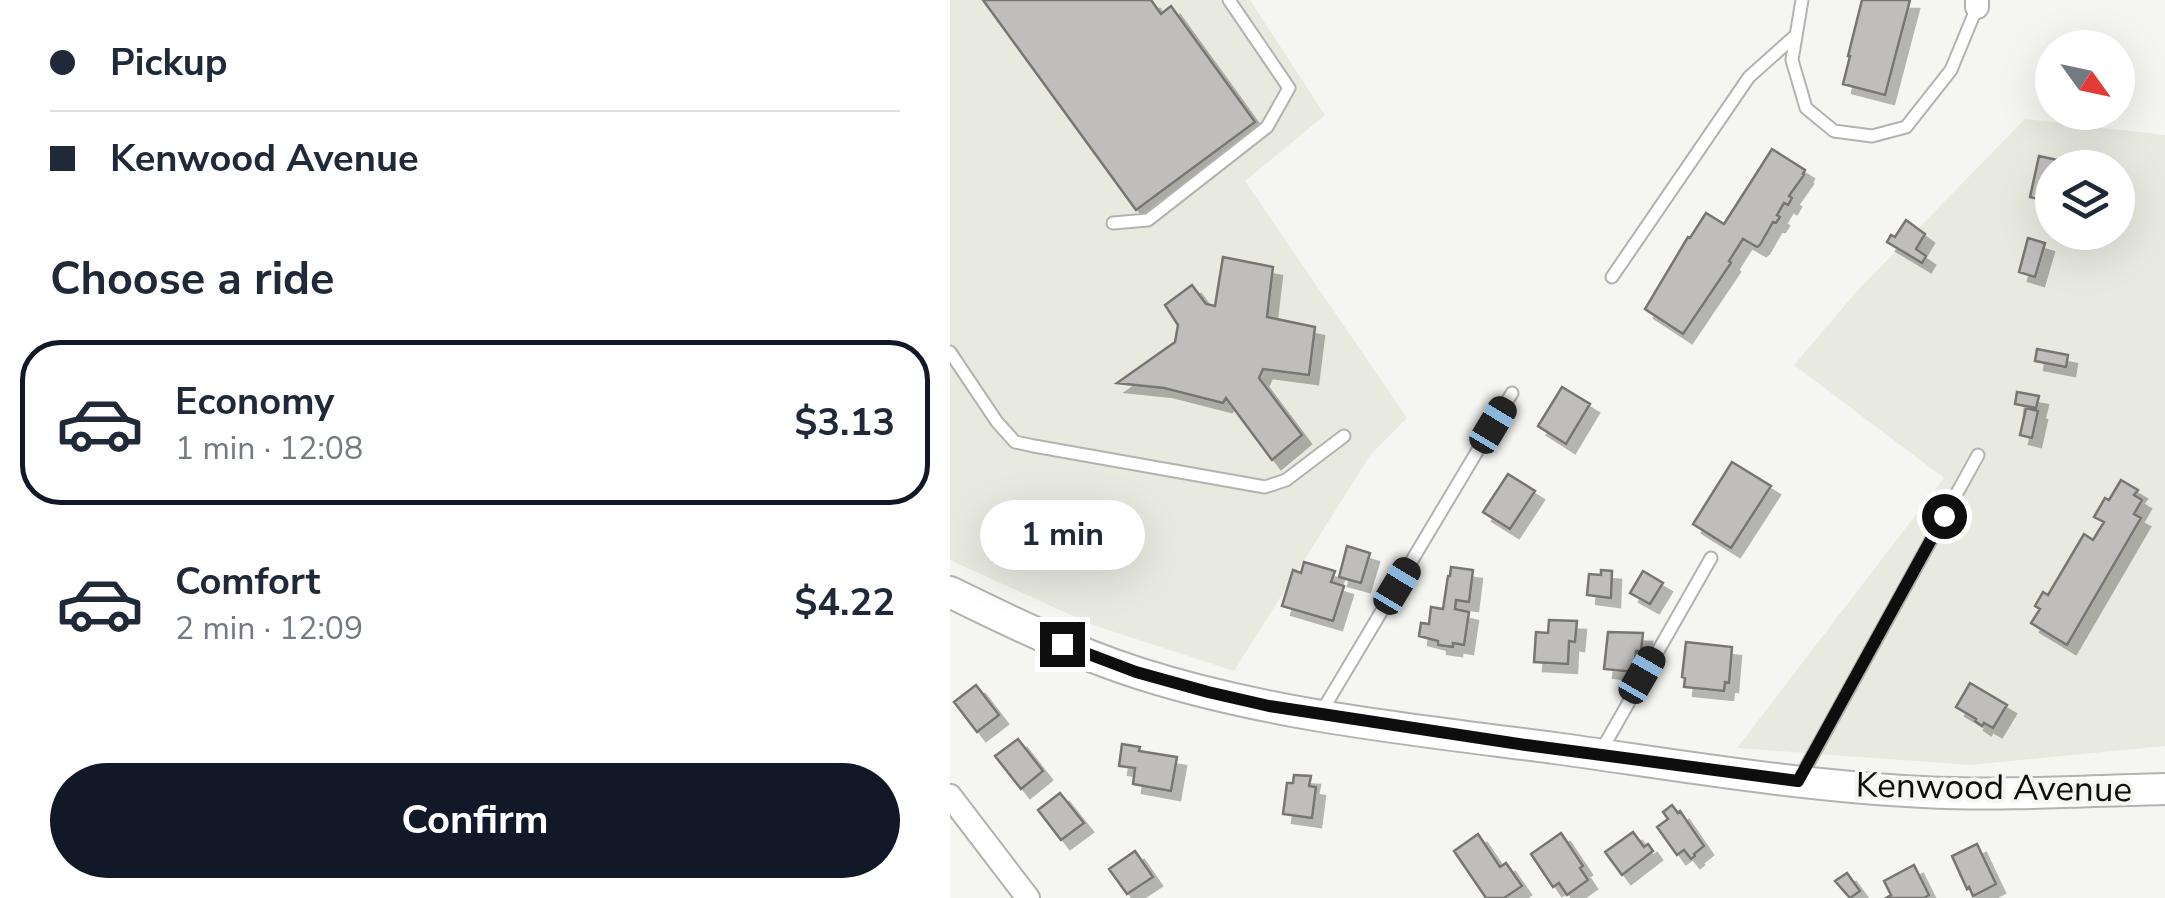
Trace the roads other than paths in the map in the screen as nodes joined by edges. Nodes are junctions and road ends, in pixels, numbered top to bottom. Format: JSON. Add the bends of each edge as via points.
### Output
{"nodes":[{"id":1,"x":1229,"y":0,"type":"edge"},
{"id":2,"x":1802,"y":0,"type":"edge"},
{"id":3,"x":1977,"y":4,"type":"edge"},
{"id":4,"x":1796,"y":35,"type":"junction"},
{"id":5,"x":1113,"y":223,"type":"dead end"},
{"id":6,"x":1612,"y":277,"type":"dead end"},
{"id":7,"x":950,"y":352,"type":"edge"},
{"id":8,"x":1512,"y":392,"type":"dead end"},
{"id":9,"x":1344,"y":436,"type":"dead end"},
{"id":10,"x":1978,"y":455,"type":"dead end"},
{"id":11,"x":1711,"y":558,"type":"dead end"},
{"id":12,"x":950,"y":592,"type":"edge"},
{"id":13,"x":1320,"y":715,"type":"junction"},
{"id":14,"x":1599,"y":755,"type":"junction"},
{"id":15,"x":1798,"y":781,"type":"junction"},
{"id":16,"x":2165,"y":789,"type":"edge"},
{"id":17,"x":950,"y":796,"type":"edge"},
{"id":18,"x":1028,"y":898,"type":"edge"}],
"edges":[{"from":1,"to":5,"type":"lane","via":[[1289,88],[1267,128],[1148,220]]},
{"from":2,"to":4,"type":"lane"},
{"from":3,"to":4,"type":"lane","via":[[1951,70],[1906,126],[1872,136],[1834,131],[1806,108],[1792,60]]},
{"from":4,"to":6,"type":"lane","via":[[1748,77]]},
{"from":7,"to":9,"type":"lane","via":[[1015,442],[1265,487],[1286,480]]},
{"from":8,"to":13,"type":"lane"},
{"from":10,"to":15,"type":"lane"},
{"from":11,"to":14,"type":"lane"},
{"from":12,"to":13,"type":"main road","name":"Kenwood Avenue","via":[[1136,672]]},
{"from":13,"to":14,"type":"main road","name":"Kenwood Avenue"},
{"from":14,"to":15,"type":"main road","name":"Kenwood Avenue"},
{"from":15,"to":16,"type":"main road","name":"Kenwood Avenue","via":[[1969,794]]},
{"from":17,"to":18,"type":"street"}]}
